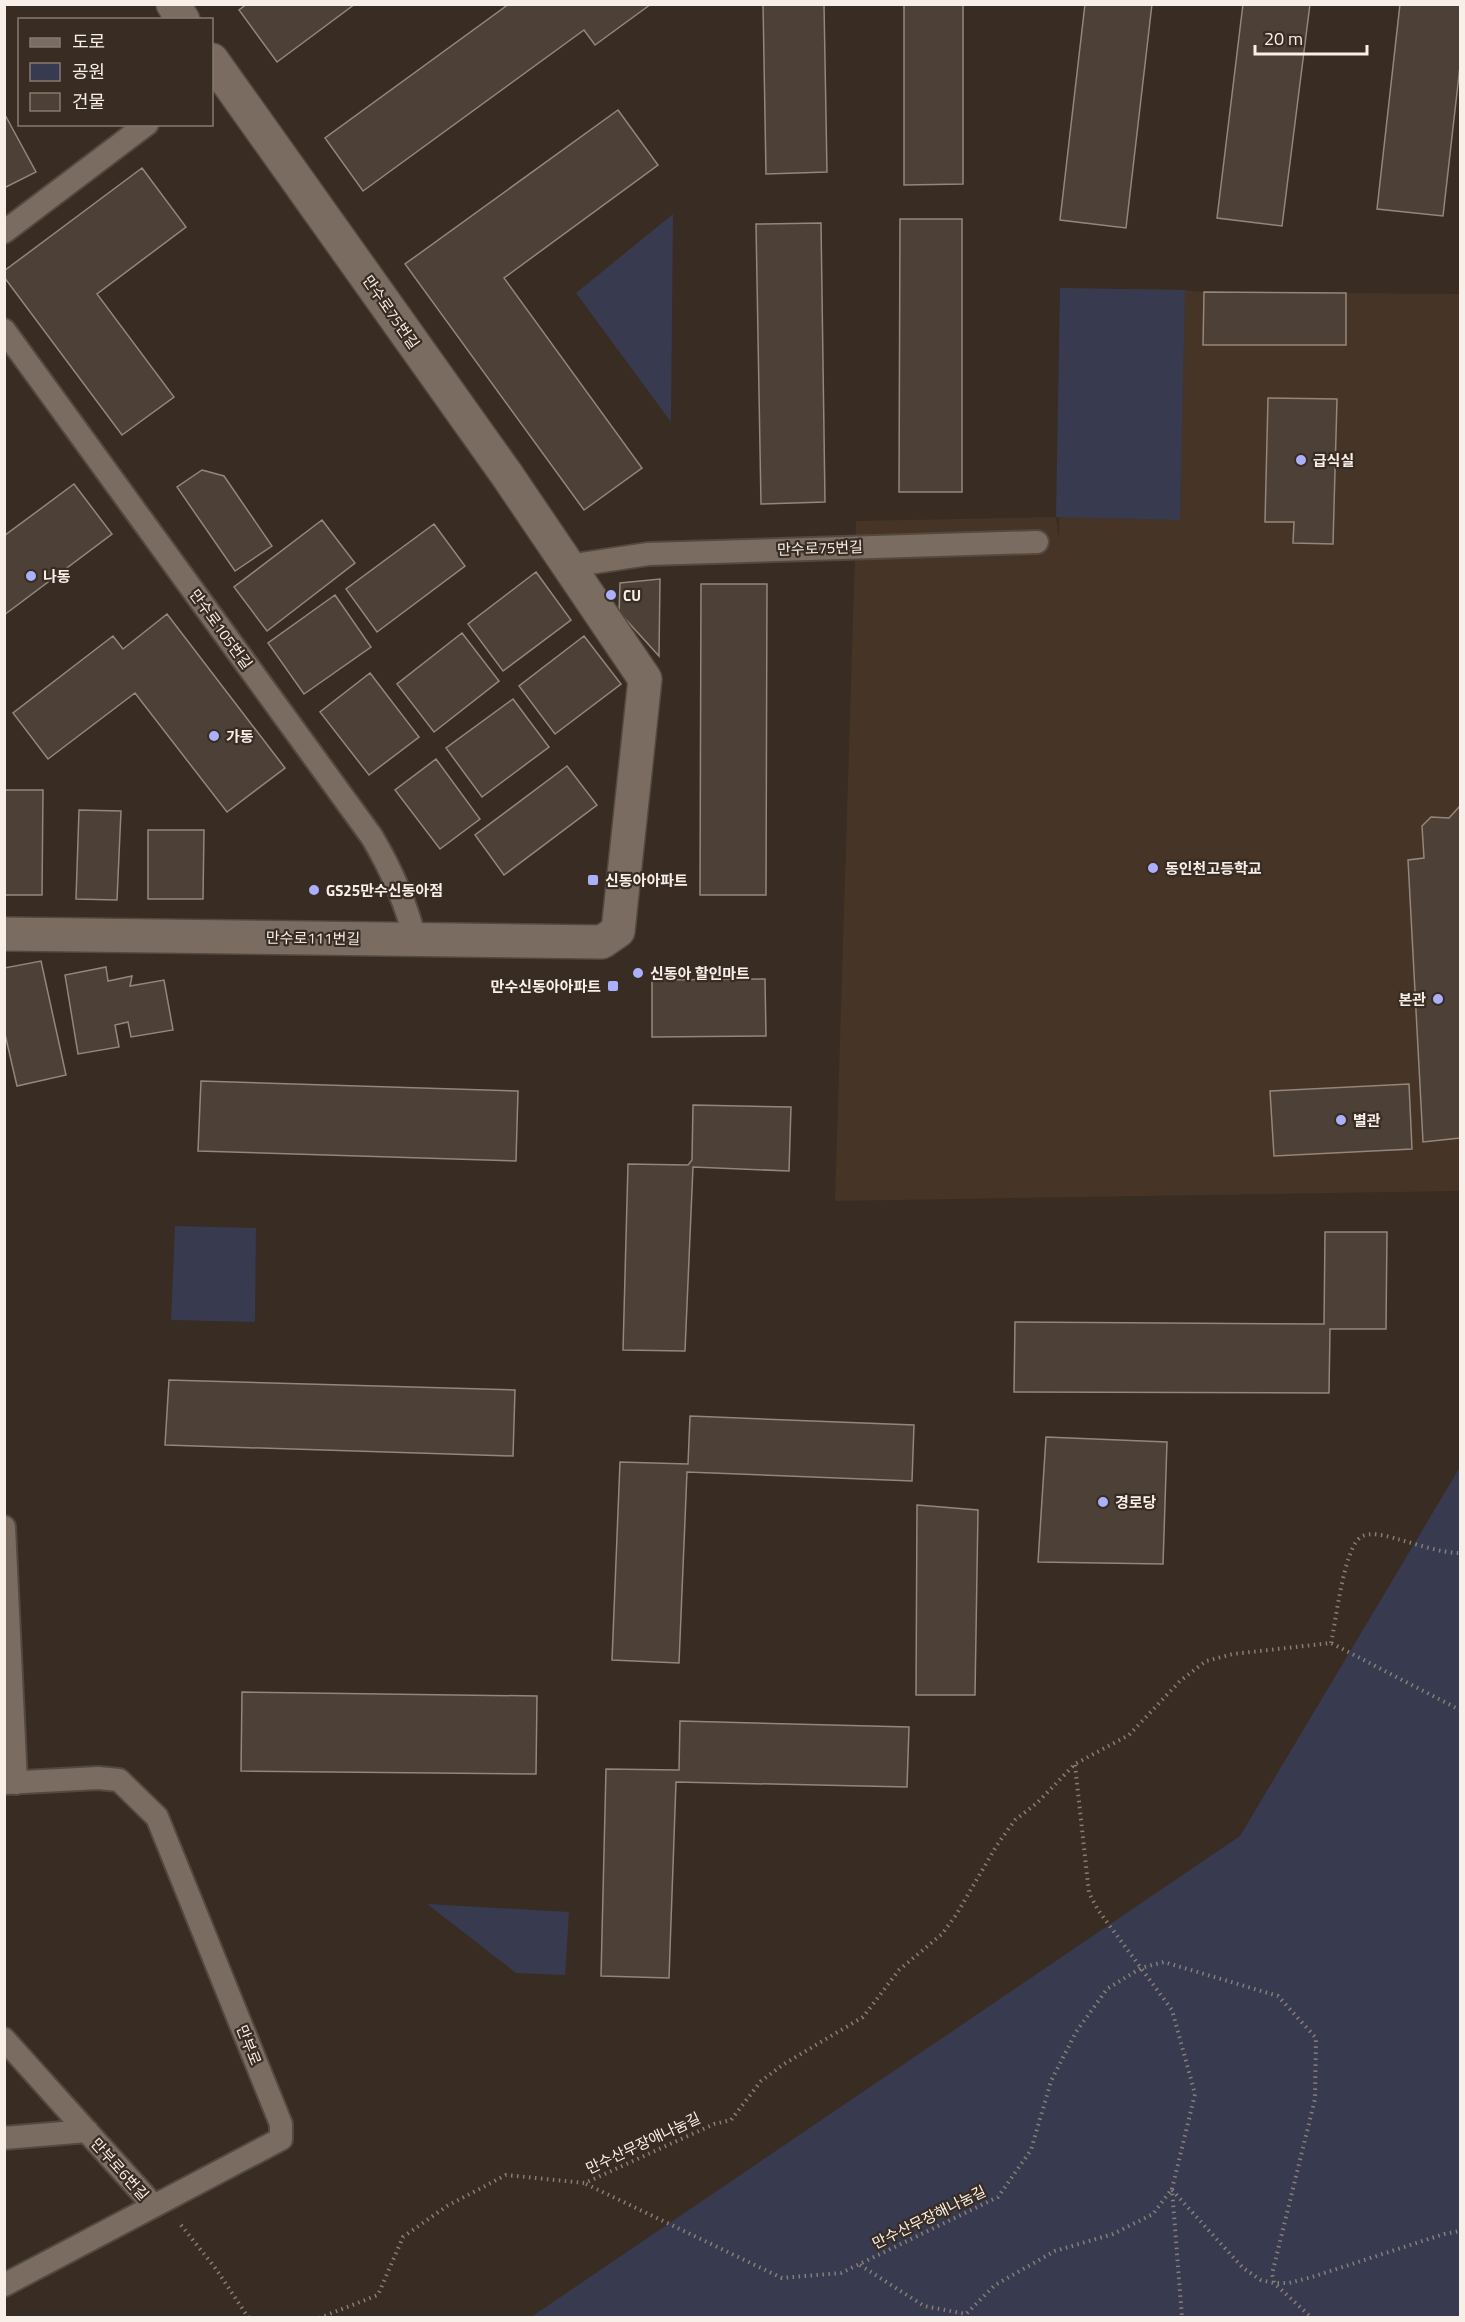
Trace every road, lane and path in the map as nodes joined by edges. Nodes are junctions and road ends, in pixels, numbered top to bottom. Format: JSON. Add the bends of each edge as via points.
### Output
{"nodes":[{"id":1,"x":173,"y":4,"type":"edge"},
{"id":2,"x":182,"y":18,"type":"edge"},
{"id":3,"x":214,"y":67,"type":"edge"},
{"id":4,"x":144,"y":126,"type":"edge"},
{"id":5,"x":4,"y":232,"type":"edge"},
{"id":6,"x":4,"y":330,"type":"edge"},
{"id":7,"x":1037,"y":542,"type":"dead end"},
{"id":8,"x":569,"y":566,"type":"junction"},
{"id":9,"x":618,"y":931,"type":"joint"},
{"id":10,"x":4,"y":934,"type":"edge"},
{"id":11,"x":415,"y":940,"type":"junction"},
{"id":12,"x":4,"y":1527,"type":"edge"},
{"id":13,"x":1461,"y":1553,"type":"edge"},
{"id":14,"x":1331,"y":1643,"type":"junction"},
{"id":15,"x":1461,"y":1710,"type":"edge"},
{"id":16,"x":1075,"y":1764,"type":"junction"},
{"id":17,"x":10,"y":1783,"type":"edge"},
{"id":18,"x":1141,"y":1968,"type":"junction"},
{"id":19,"x":4,"y":2038,"type":"edge"},
{"id":20,"x":87,"y":2131,"type":"junction"},
{"id":21,"x":4,"y":2138,"type":"edge"},
{"id":22,"x":585,"y":2183,"type":"junction"},
{"id":23,"x":1172,"y":2189,"type":"junction"},
{"id":24,"x":154,"y":2206,"type":"junction"},
{"id":25,"x":1461,"y":2231,"type":"edge"},
{"id":26,"x":859,"y":2264,"type":"junction"},
{"id":27,"x":1274,"y":2283,"type":"junction"},
{"id":28,"x":4,"y":2284,"type":"edge"},
{"id":29,"x":250,"y":2318,"type":"edge"},
{"id":30,"x":319,"y":2318,"type":"edge"},
{"id":31,"x":1182,"y":2318,"type":"edge"},
{"id":32,"x":1312,"y":2318,"type":"edge"}],
"edges":[{"from":1,"to":2,"type":"street"},
{"from":3,"to":8,"type":"street","name":"만수로75번길"},
{"from":4,"to":5,"type":"lane"},
{"from":6,"to":11,"type":"lane","name":"만수로105번길","via":[[372,837],[395,877]]},
{"from":7,"to":8,"type":"lane","name":"만수로75번길","via":[[648,554]]},
{"from":8,"to":9,"type":"street","name":"만수로75번길","via":[[645,679]]},
{"from":9,"to":11,"type":"street","name":"만수로111번길","via":[[602,942]]},
{"from":10,"to":11,"type":"street","name":"만수로111번길"},
{"from":12,"to":17,"type":"lane"},
{"from":13,"to":14,"type":"path","via":[[1387,1536],[1362,1536],[1354,1544],[1347,1563]]},
{"from":14,"to":15,"type":"path"},
{"from":14,"to":16,"type":"path","name":"만수산무장애나눔길","via":[[1233,1654],[1206,1661],[1129,1735]]},
{"from":16,"to":18,"type":"path","via":[[1089,1893]]},
{"from":16,"to":22,"type":"path","name":"만수산무장애나눔길","via":[[1015,1820],[942,1934],[900,1970],[863,2017],[760,2081],[731,2120],[714,2124]]},
{"from":17,"to":24,"type":"lane","name":"만부로","via":[[119,1780],[157,1817],[281,2124],[281,2139]]},
{"from":18,"to":23,"type":"path","via":[[1172,2010],[1195,2094]]},
{"from":18,"to":26,"type":"path","name":"만수산무장해나눔길","via":[[1107,1989],[1076,2032],[1051,2081],[1031,2150],[998,2197]]},
{"from":18,"to":27,"type":"path","name":"만수산무장해나눔길","via":[[1164,1962],[1278,1996],[1316,2038],[1315,2099],[1272,2274]]},
{"from":19,"to":20,"type":"lane","name":"만부로6번길"},
{"from":20,"to":21,"type":"lane","name":"만부로6번길"},
{"from":20,"to":24,"type":"lane","name":"만부로6번길"},
{"from":22,"to":26,"type":"path","name":"만수산무장해나눔길","via":[[782,2278],[841,2273]]},
{"from":22,"to":30,"type":"path","name":"만수산무장애나눔길","via":[[506,2175],[447,2206],[403,2237],[378,2295]]},
{"from":23,"to":26,"type":"path","via":[[1153,2214],[1113,2234],[1055,2251],[995,2285],[966,2314],[924,2306]]},
{"from":23,"to":27,"type":"path","via":[[1243,2268]]},
{"from":23,"to":31,"type":"path"},
{"from":24,"to":28,"type":"lane","name":"만부로"},
{"from":24,"to":29,"type":"path","via":[[178,2221]]},
{"from":25,"to":27,"type":"path","via":[[1312,2277]]},
{"from":27,"to":32,"type":"path"}]}
